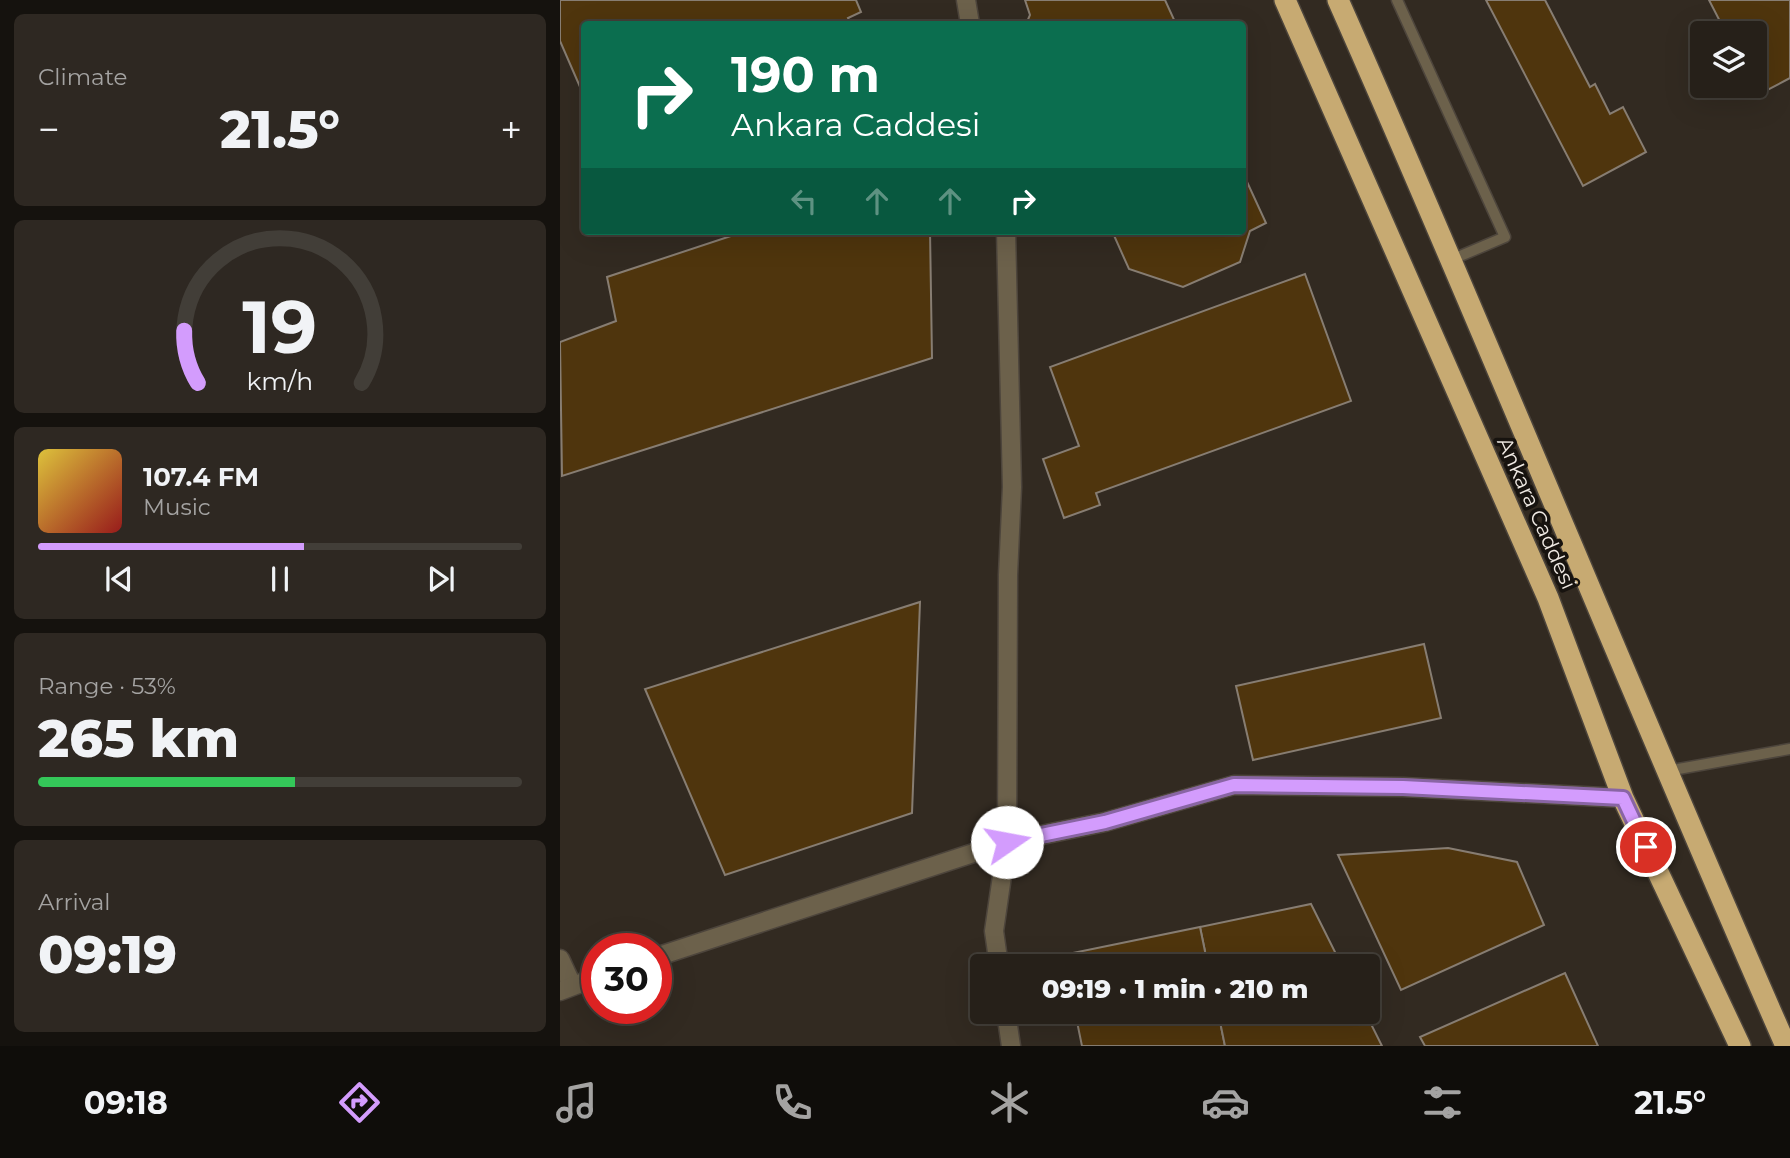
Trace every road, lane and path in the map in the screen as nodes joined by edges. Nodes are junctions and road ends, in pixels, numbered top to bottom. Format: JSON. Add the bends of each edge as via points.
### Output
{"nodes":[{"id":1,"x":965,"y":0,"type":"edge"},
{"id":2,"x":1285,"y":0,"type":"edge"},
{"id":3,"x":1338,"y":0,"type":"edge"},
{"id":4,"x":1397,"y":0,"type":"edge"},
{"id":5,"x":969,"y":21,"type":"edge"},
{"id":6,"x":1006,"y":235,"type":"edge"},
{"id":7,"x":1453,"y":259,"type":"junction"},
{"id":8,"x":1790,"y":749,"type":"edge"},
{"id":9,"x":1665,"y":772,"type":"junction"},
{"id":10,"x":1623,"y":798,"type":"junction"},
{"id":11,"x":1007,"y":842,"type":"junction"},
{"id":12,"x":672,"y":952,"type":"edge"},
{"id":13,"x":997,"y":954,"type":"edge"},
{"id":14,"x":560,"y":959,"type":"edge"},
{"id":15,"x":566,"y":988,"type":"edge"},
{"id":16,"x":1008,"y":1024,"type":"edge"},
{"id":17,"x":1011,"y":1046,"type":"edge"},
{"id":18,"x":1740,"y":1046,"type":"edge"},
{"id":19,"x":1786,"y":1046,"type":"edge"}],
"edges":[{"from":1,"to":5,"type":"street"},
{"from":2,"to":10,"type":"highway","name":"Ankara Caddesi","via":[[1548,598]]},
{"from":3,"to":7,"type":"highway","name":"Ankara Caddesi"},
{"from":4,"to":7,"type":"lane","via":[[1505,237]]},
{"from":6,"to":11,"type":"street","via":[[1012,487]]},
{"from":7,"to":9,"type":"highway","name":"Ankara Caddesi"},
{"from":8,"to":9,"type":"lane"},
{"from":9,"to":19,"type":"highway","name":"Ankara Caddesi"},
{"from":10,"to":11,"type":"street","via":[[1403,787],[1234,785],[1105,822]]},
{"from":10,"to":18,"type":"highway","name":"Ankara Caddesi"},
{"from":11,"to":12,"type":"street"},
{"from":11,"to":13,"type":"street","via":[[994,931]]},
{"from":14,"to":15,"type":"street"},
{"from":16,"to":17,"type":"street"}]}
